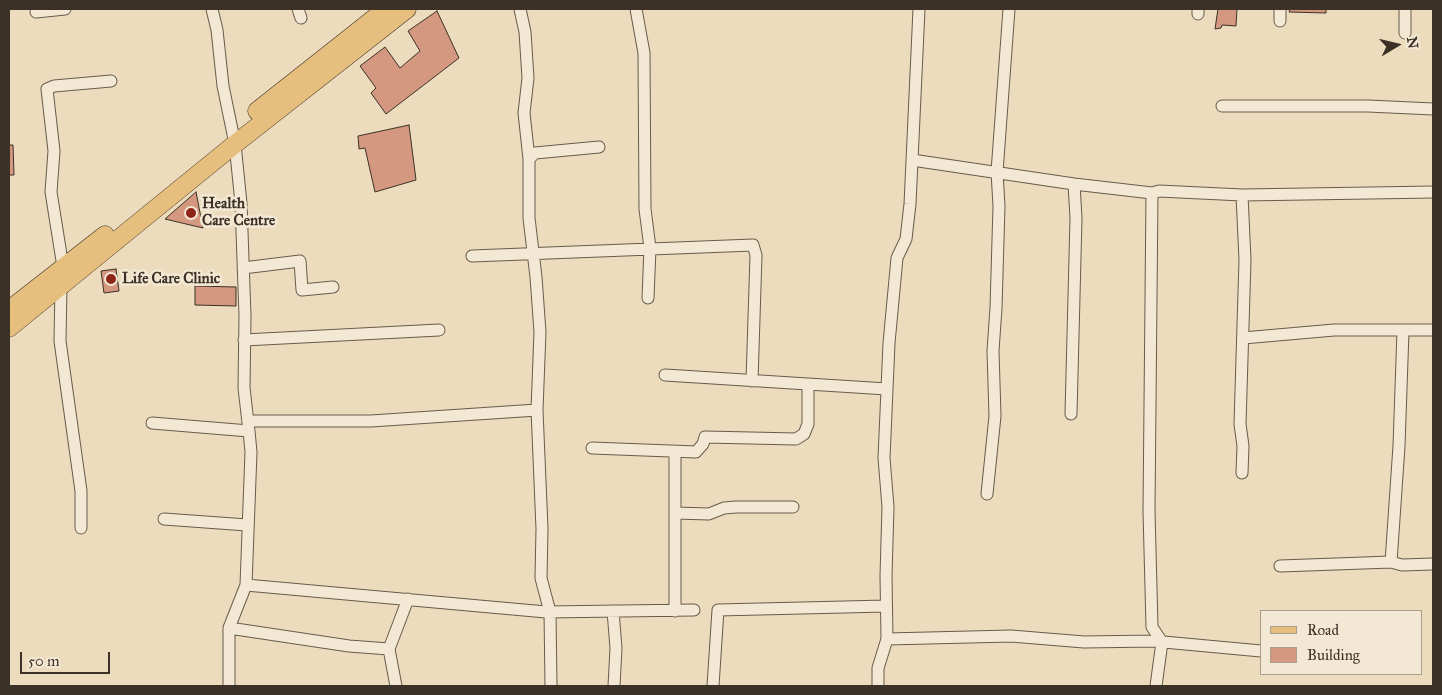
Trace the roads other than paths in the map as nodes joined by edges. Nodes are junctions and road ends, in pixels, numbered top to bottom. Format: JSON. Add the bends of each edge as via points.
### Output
{"nodes":[{"id":1,"x":65,"y":9,"type":"edge"},
{"id":2,"x":212,"y":9,"type":"edge"},
{"id":3,"x":386,"y":9,"type":"edge"},
{"id":4,"x":407,"y":9,"type":"edge"},
{"id":5,"x":520,"y":9,"type":"edge"},
{"id":6,"x":636,"y":9,"type":"edge"},
{"id":7,"x":920,"y":9,"type":"edge"},
{"id":8,"x":1009,"y":9,"type":"edge"},
{"id":9,"x":1405,"y":9,"type":"edge"},
{"id":10,"x":36,"y":12,"type":"dead end"},
{"id":11,"x":1405,"y":33,"type":"dead end"},
{"id":12,"x":111,"y":81,"type":"dead end"},
{"id":13,"x":1222,"y":106,"type":"dead end"},
{"id":14,"x":1433,"y":109,"type":"edge"},
{"id":15,"x":233,"y":138,"type":"junction"},
{"id":16,"x":599,"y":148,"type":"dead end"},
{"id":17,"x":529,"y":159,"type":"junction"},
{"id":18,"x":912,"y":160,"type":"junction"},
{"id":19,"x":997,"y":172,"type":"junction"},
{"id":20,"x":1074,"y":184,"type":"junction"},
{"id":21,"x":1433,"y":192,"type":"edge"},
{"id":22,"x":1152,"y":193,"type":"junction"},
{"id":23,"x":1242,"y":195,"type":"junction"},
{"id":24,"x":650,"y":248,"type":"junction"},
{"id":25,"x":534,"y":255,"type":"junction"},
{"id":26,"x":472,"y":256,"type":"dead end"},
{"id":27,"x":63,"y":268,"type":"junction"},
{"id":28,"x":243,"y":268,"type":"junction"},
{"id":29,"x":60,"y":286,"type":"junction"},
{"id":30,"x":333,"y":287,"type":"dead end"},
{"id":31,"x":648,"y":298,"type":"dead end"},
{"id":32,"x":9,"y":310,"type":"edge"},
{"id":33,"x":9,"y":328,"type":"edge"},
{"id":34,"x":439,"y":330,"type":"dead end"},
{"id":35,"x":1403,"y":330,"type":"junction"},
{"id":36,"x":1433,"y":330,"type":"edge"},
{"id":37,"x":1243,"y":338,"type":"junction"},
{"id":38,"x":244,"y":340,"type":"junction"},
{"id":39,"x":665,"y":375,"type":"dead end"},
{"id":40,"x":752,"y":381,"type":"junction"},
{"id":41,"x":808,"y":385,"type":"junction"},
{"id":42,"x":887,"y":389,"type":"junction"},
{"id":43,"x":537,"y":410,"type":"junction"},
{"id":44,"x":1071,"y":414,"type":"dead end"},
{"id":45,"x":152,"y":423,"type":"dead end"},
{"id":46,"x":249,"y":426,"type":"junction"},
{"id":47,"x":592,"y":448,"type":"dead end"},
{"id":48,"x":675,"y":452,"type":"junction"},
{"id":49,"x":1242,"y":473,"type":"dead end"},
{"id":50,"x":987,"y":494,"type":"dead end"},
{"id":51,"x":793,"y":507,"type":"dead end"},
{"id":52,"x":675,"y":513,"type":"junction"},
{"id":53,"x":164,"y":519,"type":"dead end"},
{"id":54,"x":246,"y":525,"type":"junction"},
{"id":55,"x":81,"y":528,"type":"dead end"},
{"id":56,"x":1391,"y":562,"type":"junction"},
{"id":57,"x":1433,"y":564,"type":"edge"},
{"id":58,"x":1280,"y":566,"type":"dead end"},
{"id":59,"x":246,"y":585,"type":"junction"},
{"id":60,"x":408,"y":599,"type":"junction"},
{"id":61,"x":886,"y":606,"type":"junction"},
{"id":62,"x":694,"y":610,"type":"dead end"},
{"id":63,"x":613,"y":611,"type":"junction"},
{"id":64,"x":675,"y":611,"type":"junction"},
{"id":65,"x":550,"y":612,"type":"junction"},
{"id":66,"x":229,"y":628,"type":"junction"},
{"id":67,"x":887,"y":639,"type":"junction"},
{"id":68,"x":1162,"y":642,"type":"junction"},
{"id":69,"x":389,"y":649,"type":"junction"},
{"id":70,"x":1260,"y":651,"type":"edge"},
{"id":71,"x":229,"y":686,"type":"edge"},
{"id":72,"x":396,"y":686,"type":"edge"},
{"id":73,"x":551,"y":686,"type":"edge"},
{"id":74,"x":614,"y":686,"type":"edge"},
{"id":75,"x":713,"y":686,"type":"edge"},
{"id":76,"x":878,"y":686,"type":"edge"},
{"id":77,"x":1156,"y":686,"type":"edge"}],
"edges":[{"from":1,"to":10,"type":"street"},
{"from":2,"to":15,"type":"street"},
{"from":3,"to":15,"type":"main road"},
{"from":4,"to":15,"type":"main road"},
{"from":5,"to":17,"type":"street","via":[[528,78],[524,113]]},
{"from":6,"to":24,"type":"street","via":[[644,53],[645,209]]},
{"from":7,"to":18,"type":"street"},
{"from":8,"to":19,"type":"street"},
{"from":9,"to":11,"type":"street"},
{"from":12,"to":27,"type":"street","via":[[47,89],[54,151],[51,192]]},
{"from":13,"to":14,"type":"street"},
{"from":15,"to":27,"type":"main road"},
{"from":15,"to":28,"type":"street","via":[[241,203]]},
{"from":15,"to":29,"type":"main road"},
{"from":16,"to":17,"type":"street","via":[[535,153]]},
{"from":17,"to":25,"type":"street"},
{"from":18,"to":19,"type":"street"},
{"from":18,"to":42,"type":"street","via":[[906,239],[897,258]]},
{"from":19,"to":20,"type":"street"},
{"from":19,"to":50,"type":"street","via":[[997,298],[992,351],[995,416]]},
{"from":20,"to":22,"type":"street"},
{"from":20,"to":44,"type":"street"},
{"from":21,"to":23,"type":"street"},
{"from":22,"to":23,"type":"street"},
{"from":22,"to":68,"type":"street","via":[[1149,511],[1152,627]]},
{"from":23,"to":37,"type":"street","via":[[1245,260]]},
{"from":24,"to":25,"type":"street"},
{"from":24,"to":31,"type":"street"},
{"from":24,"to":40,"type":"street","via":[[753,245],[756,255]]},
{"from":25,"to":26,"type":"street"},
{"from":25,"to":43,"type":"street","via":[[540,332]]},
{"from":27,"to":32,"type":"main road"},
{"from":28,"to":30,"type":"street","via":[[300,261],[302,290]]},
{"from":28,"to":38,"type":"street"},
{"from":29,"to":33,"type":"main road"},
{"from":29,"to":55,"type":"street","via":[[60,341],[81,491]]},
{"from":34,"to":38,"type":"street"},
{"from":35,"to":36,"type":"street"},
{"from":35,"to":37,"type":"street","via":[[1334,330]]},
{"from":35,"to":56,"type":"street"},
{"from":37,"to":49,"type":"street"},
{"from":38,"to":46,"type":"street","via":[[244,388]]},
{"from":39,"to":40,"type":"street"},
{"from":40,"to":41,"type":"street"},
{"from":41,"to":42,"type":"street"},
{"from":41,"to":48,"type":"street","via":[[808,424],[804,434],[796,439],[705,437],[696,452]]},
{"from":42,"to":61,"type":"street","via":[[884,458],[888,507]]},
{"from":43,"to":46,"type":"street"},
{"from":43,"to":65,"type":"street","via":[[541,578]]},
{"from":45,"to":46,"type":"street"},
{"from":46,"to":54,"type":"street","via":[[251,452]]},
{"from":47,"to":48,"type":"street"},
{"from":48,"to":52,"type":"street"},
{"from":51,"to":52,"type":"street","via":[[736,507],[709,514]]},
{"from":52,"to":64,"type":"street"},
{"from":53,"to":54,"type":"street"},
{"from":54,"to":59,"type":"street"},
{"from":56,"to":57,"type":"street"},
{"from":56,"to":58,"type":"street"},
{"from":59,"to":60,"type":"street"},
{"from":59,"to":66,"type":"street"},
{"from":60,"to":65,"type":"street"},
{"from":60,"to":69,"type":"street"},
{"from":61,"to":67,"type":"street"},
{"from":61,"to":75,"type":"street","via":[[718,610]]},
{"from":62,"to":64,"type":"street"},
{"from":63,"to":64,"type":"street"},
{"from":63,"to":65,"type":"street"},
{"from":63,"to":74,"type":"street","via":[[616,648]]},
{"from":65,"to":73,"type":"street"},
{"from":66,"to":69,"type":"street"},
{"from":66,"to":71,"type":"street"},
{"from":67,"to":68,"type":"street","via":[[1011,636],[1084,642]]},
{"from":67,"to":76,"type":"street","via":[[878,668]]},
{"from":68,"to":70,"type":"street"},
{"from":68,"to":77,"type":"street"},
{"from":69,"to":72,"type":"street"}]}
